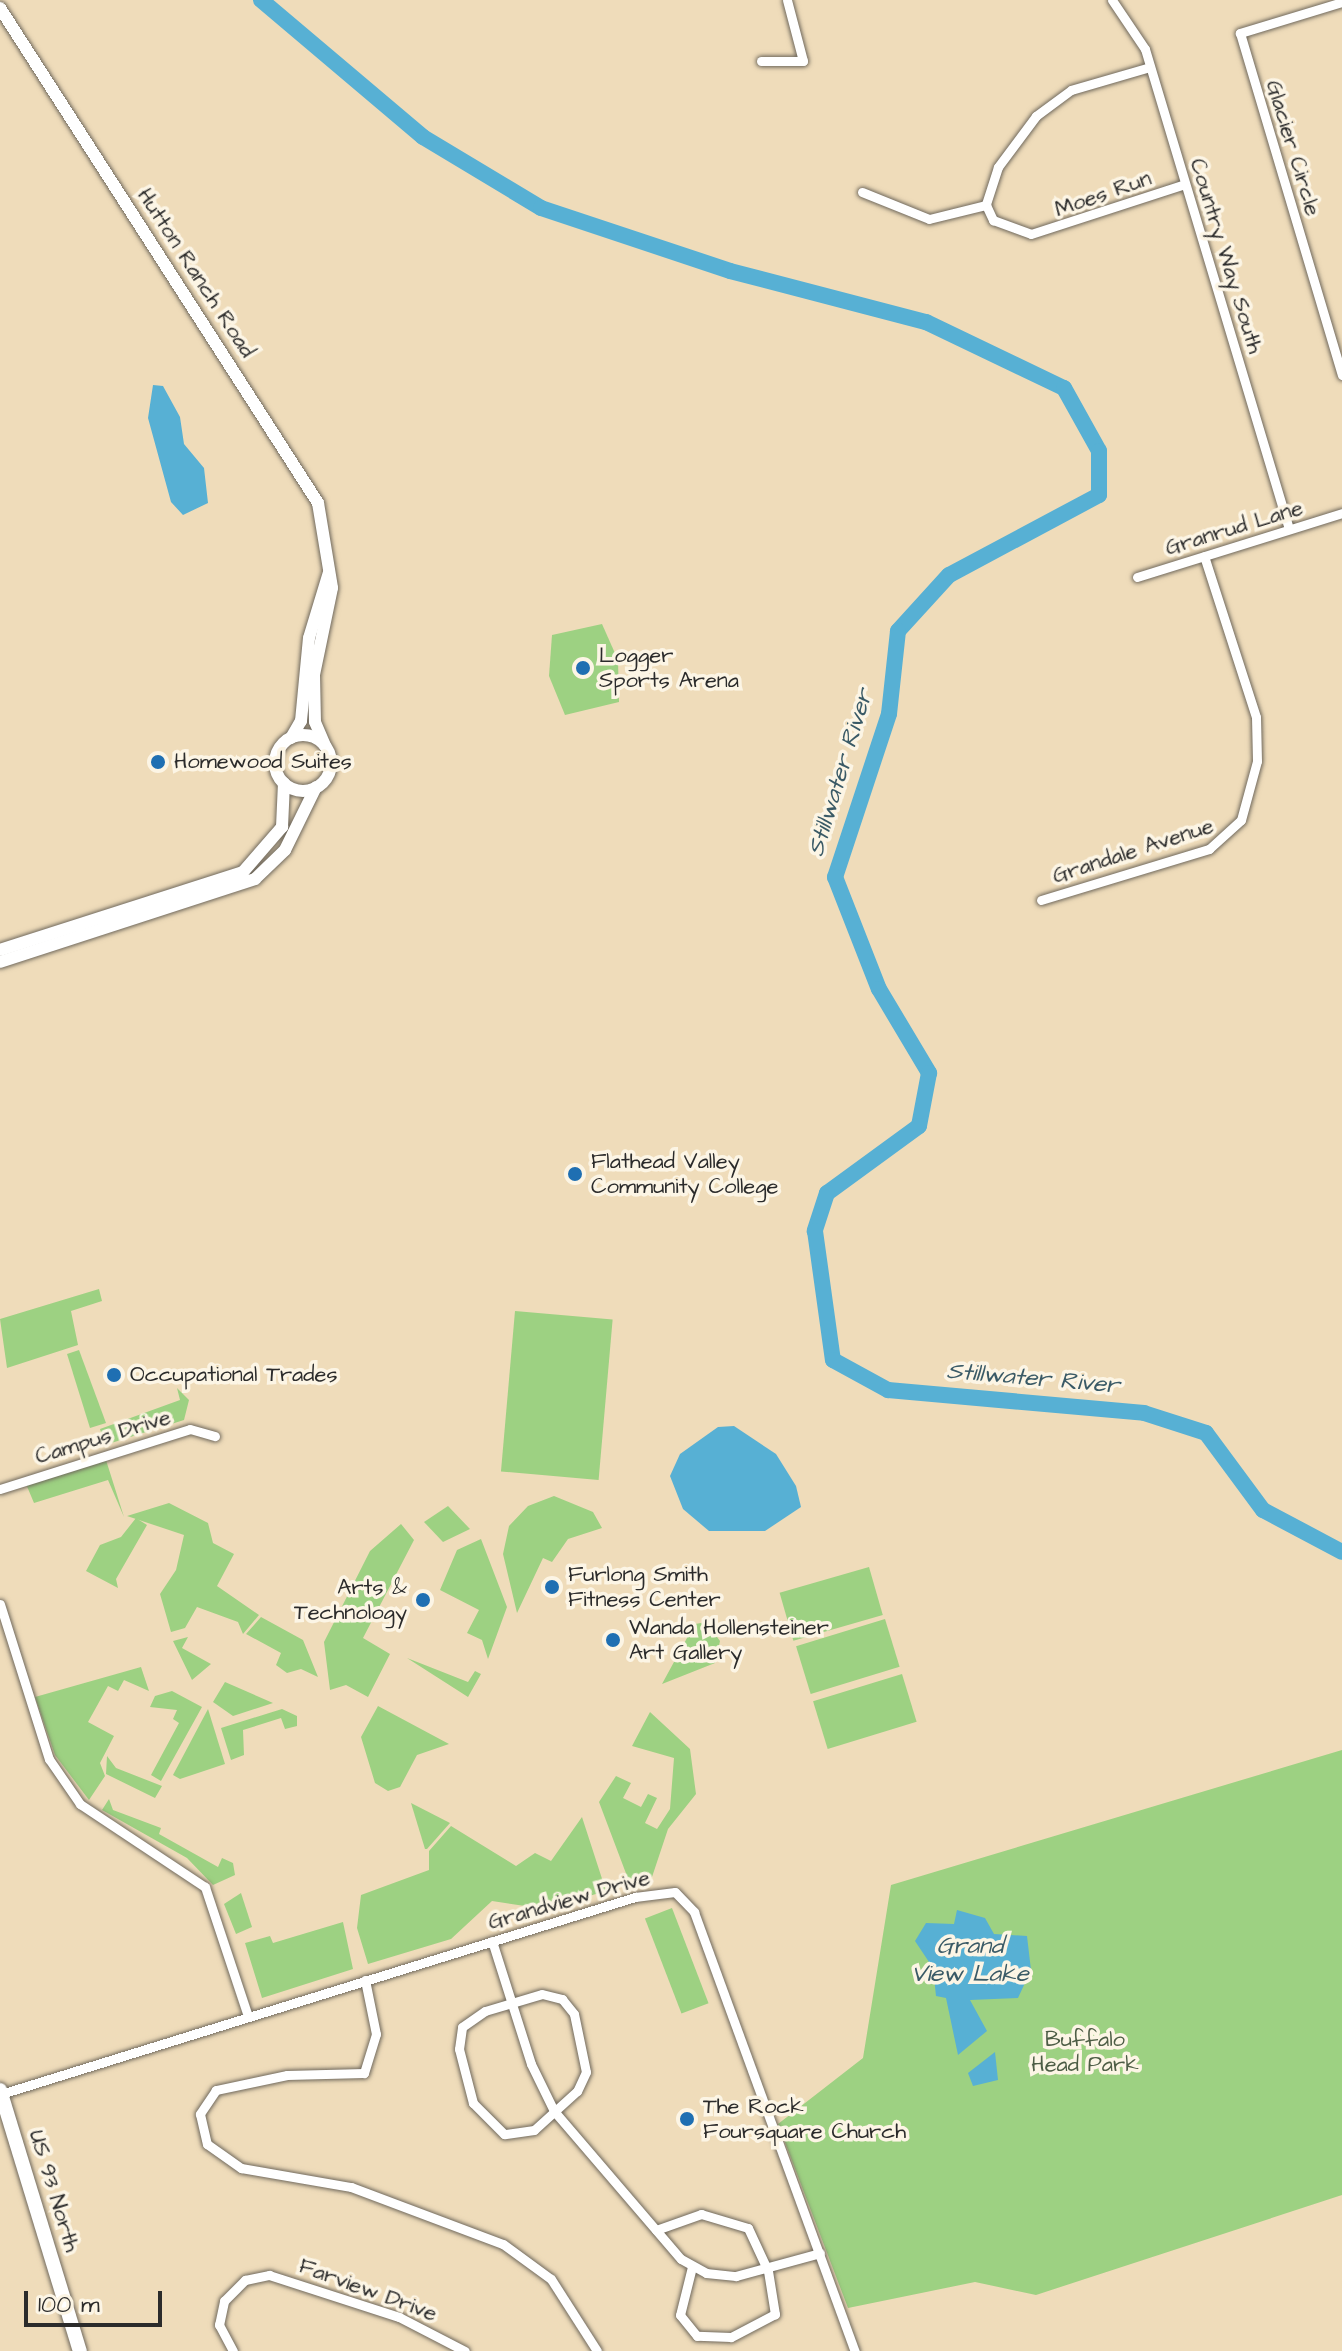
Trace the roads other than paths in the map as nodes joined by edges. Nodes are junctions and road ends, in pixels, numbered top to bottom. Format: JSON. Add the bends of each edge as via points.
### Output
{"nodes":[{"id":1,"x":787,"y":0,"type":"edge"},
{"id":2,"x":1112,"y":0,"type":"edge"},
{"id":3,"x":1342,"y":2,"type":"edge"},
{"id":4,"x":0,"y":8,"type":"edge"},
{"id":5,"x":761,"y":61,"type":"dead end"},
{"id":6,"x":1150,"y":67,"type":"junction"},
{"id":7,"x":1185,"y":184,"type":"junction"},
{"id":8,"x":862,"y":192,"type":"dead end"},
{"id":9,"x":986,"y":205,"type":"junction"},
{"id":10,"x":1342,"y":375,"type":"edge"},
{"id":11,"x":1342,"y":513,"type":"edge"},
{"id":12,"x":1289,"y":529,"type":"junction"},
{"id":13,"x":1204,"y":556,"type":"junction"},
{"id":14,"x":329,"y":572,"type":"junction"},
{"id":15,"x":1137,"y":577,"type":"dead end"},
{"id":16,"x":290,"y":738,"type":"junction"},
{"id":17,"x":325,"y":746,"type":"junction"},
{"id":18,"x":284,"y":783,"type":"junction"},
{"id":19,"x":316,"y":787,"type":"junction"},
{"id":20,"x":1041,"y":900,"type":"dead end"},
{"id":21,"x":0,"y":950,"type":"edge"},
{"id":22,"x":0,"y":962,"type":"edge"},
{"id":23,"x":215,"y":1436,"type":"dead end"},
{"id":24,"x":0,"y":1489,"type":"edge"},
{"id":25,"x":0,"y":1604,"type":"edge"},
{"id":26,"x":492,"y":1941,"type":"junction"},
{"id":27,"x":365,"y":1980,"type":"junction"},
{"id":28,"x":510,"y":2002,"type":"junction"},
{"id":29,"x":248,"y":2016,"type":"junction"},
{"id":30,"x":0,"y":2092,"type":"edge"},
{"id":31,"x":554,"y":2111,"type":"junction"},
{"id":32,"x":656,"y":2230,"type":"junction"},
{"id":33,"x":820,"y":2253,"type":"junction"},
{"id":34,"x":692,"y":2267,"type":"junction"},
{"id":35,"x":768,"y":2271,"type":"junction"},
{"id":36,"x":80,"y":2351,"type":"edge"},
{"id":37,"x":233,"y":2351,"type":"edge"},
{"id":38,"x":465,"y":2351,"type":"edge"},
{"id":39,"x":597,"y":2351,"type":"edge"},
{"id":40,"x":855,"y":2351,"type":"edge"}],
"edges":[{"from":1,"to":5,"type":"street","via":[[803,61]]},
{"from":2,"to":6,"type":"street","name":"Country Way South"},
{"from":3,"to":10,"type":"street","name":"Glacier Circle","via":[[1240,33]]},
{"from":4,"to":14,"type":"main road","name":"Hutton Ranch Road","via":[[305,477],[325,526]]},
{"from":6,"to":7,"type":"street","name":"Country Way South"},
{"from":6,"to":9,"type":"street","via":[[1071,90],[1036,116],[998,167]]},
{"from":7,"to":9,"type":"street","name":"Moes Run","via":[[1031,234],[993,220]]},
{"from":7,"to":12,"type":"street","name":"Country Way South"},
{"from":8,"to":9,"type":"street","via":[[929,219]]},
{"from":11,"to":12,"type":"street","name":"Granrud Lane"},
{"from":12,"to":13,"type":"street","name":"Granrud Lane"},
{"from":13,"to":15,"type":"street","name":"Granrud Lane"},
{"from":13,"to":20,"type":"street","name":"Grandale Avenue","via":[[1256,717],[1257,761],[1241,820],[1209,849]]},
{"from":14,"to":16,"type":"main road","name":"Hutton Ranch Road","via":[[309,638],[301,721]]},
{"from":14,"to":17,"type":"main road","name":"Hutton Ranch Road","via":[[314,692]]},
{"from":16,"to":17,"type":"main road","via":[[307,735]]},
{"from":16,"to":18,"type":"main road","via":[[275,760]]},
{"from":17,"to":19,"type":"main road","via":[[331,765]]},
{"from":18,"to":19,"type":"main road"},
{"from":18,"to":21,"type":"main road","via":[[282,827],[243,872]]},
{"from":19,"to":22,"type":"main road","via":[[285,850],[255,879]]},
{"from":23,"to":24,"type":"street","name":"Campus Drive","via":[[190,1429]]},
{"from":25,"to":29,"type":"street","via":[[40,1736],[63,1783],[100,1819],[178,1862],[205,1887]]},
{"from":26,"to":27,"type":"street","name":"Grandview Drive"},
{"from":26,"to":28,"type":"street"},
{"from":26,"to":33,"type":"street","name":"Grandview Drive","via":[[656,1891],[683,1897]]},
{"from":27,"to":29,"type":"street","name":"Grandview Drive"},
{"from":27,"to":39,"type":"street","via":[[376,2034],[364,2073],[225,2086],[203,2105],[207,2144],[241,2168],[351,2187],[503,2244],[551,2279]]},
{"from":28,"to":31,"type":"street"},
{"from":28,"to":31,"type":"street","via":[[549,1994],[574,2014],[586,2072]]},
{"from":28,"to":31,"type":"street","via":[[462,2027],[459,2049],[473,2103],[491,2127],[511,2136],[534,2130]]},
{"from":29,"to":30,"type":"street","name":"Grandview Drive"},
{"from":30,"to":36,"type":"main road","name":"US 93 North"},
{"from":31,"to":32,"type":"street"},
{"from":32,"to":34,"type":"street"},
{"from":32,"to":35,"type":"street","via":[[701,2214],[736,2221],[756,2238]]},
{"from":33,"to":35,"type":"street"},
{"from":33,"to":40,"type":"street","name":"Grandview Drive"},
{"from":34,"to":35,"type":"street","via":[[726,2276]]},
{"from":34,"to":35,"type":"street","via":[[680,2315],[691,2332],[711,2339],[771,2319],[777,2303]]},
{"from":37,"to":38,"type":"street","name":"Farview Drive","via":[[219,2325],[224,2301],[245,2280],[269,2275],[399,2317]]}]}
